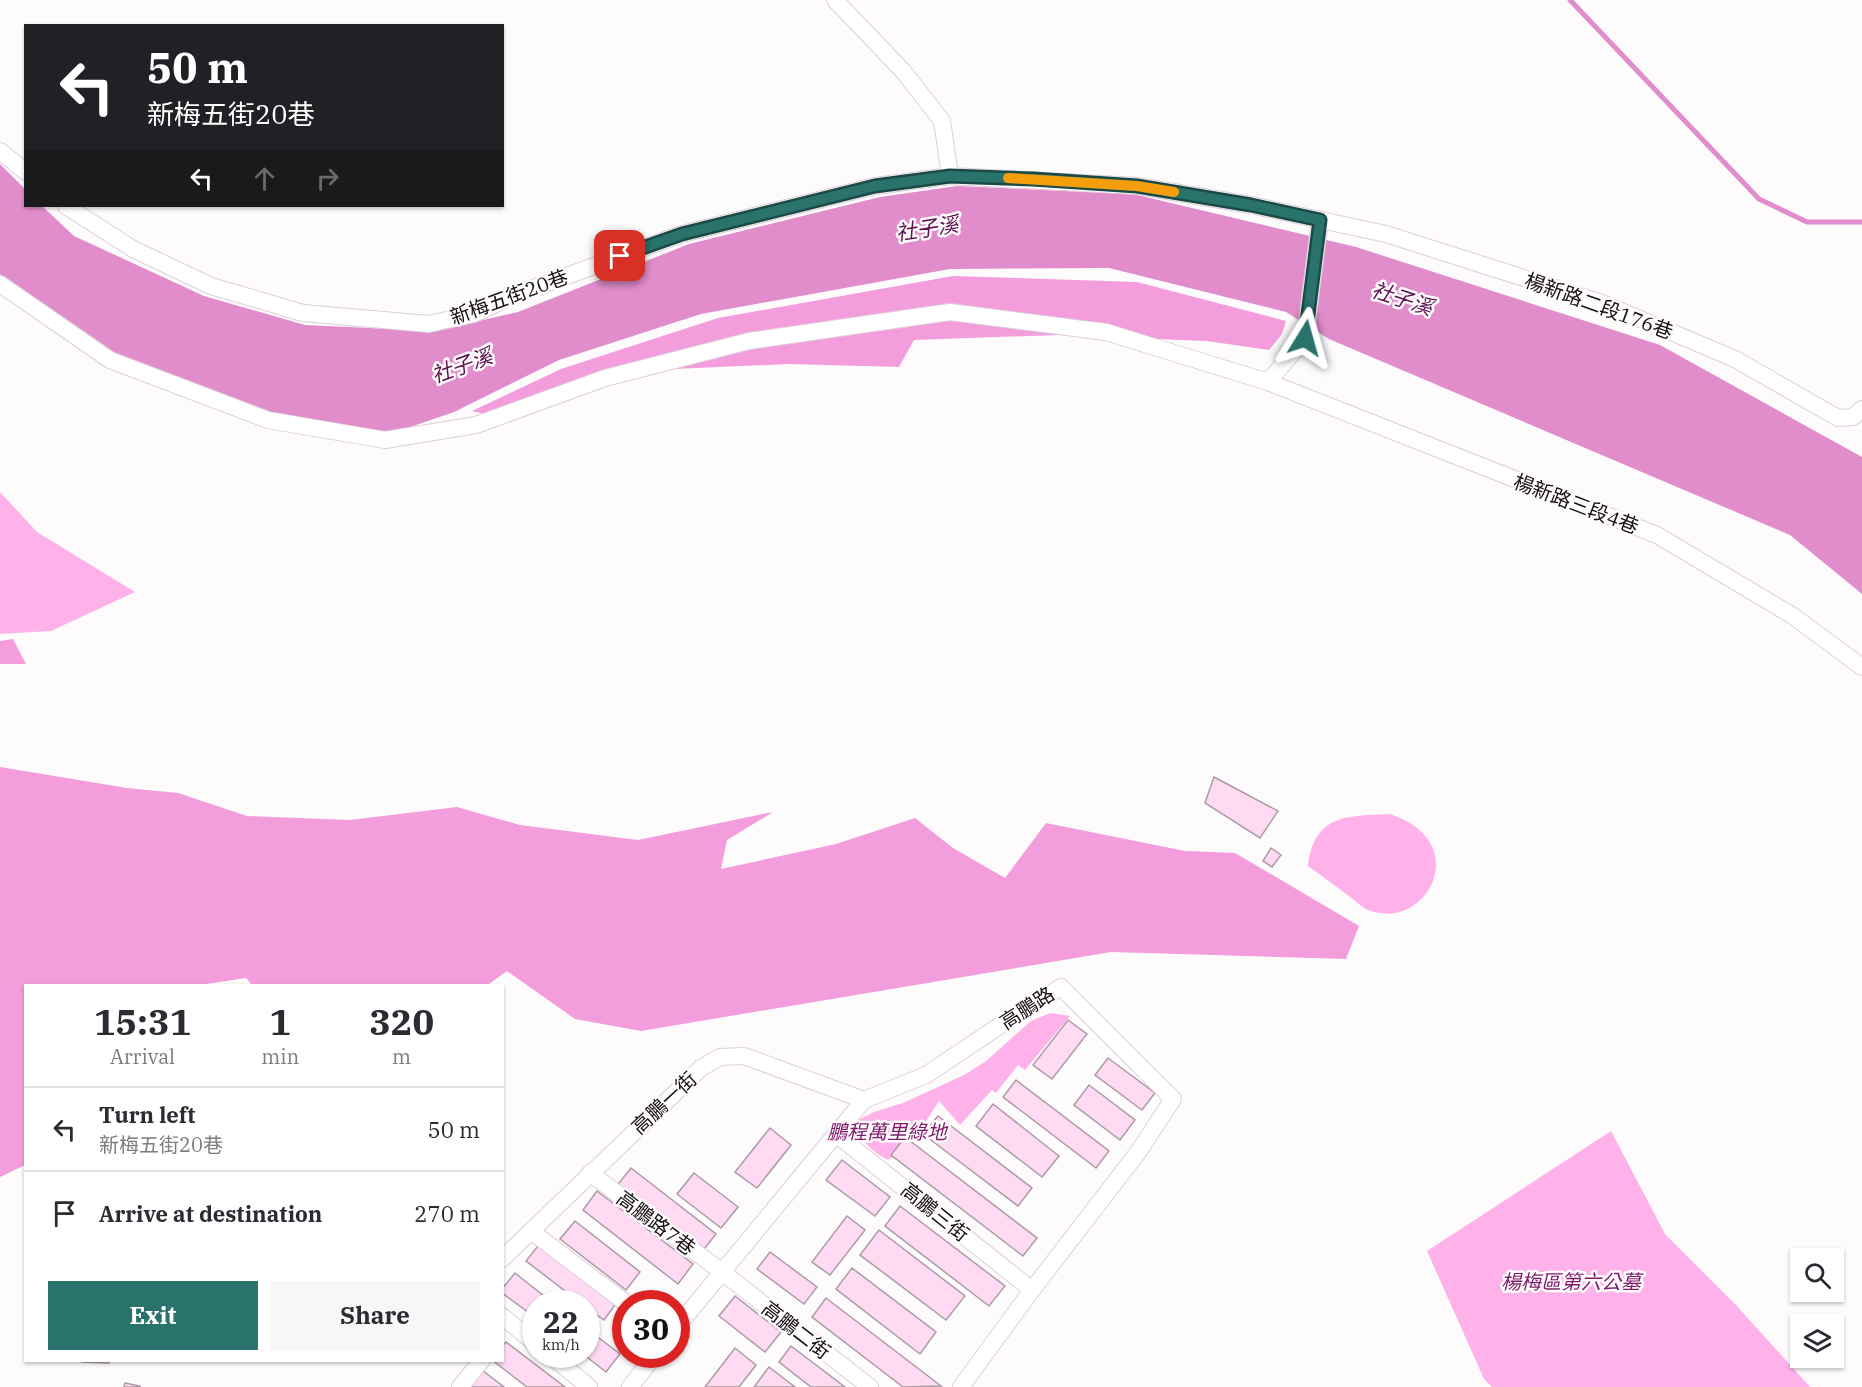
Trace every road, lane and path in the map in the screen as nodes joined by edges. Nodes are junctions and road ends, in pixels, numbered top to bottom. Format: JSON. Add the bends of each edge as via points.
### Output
{"nodes":[{"id":1,"x":835,"y":0,"type":"edge"},
{"id":2,"x":0,"y":151,"type":"edge"},
{"id":3,"x":24,"y":170,"type":"edge"},
{"id":4,"x":950,"y":176,"type":"junction"},
{"id":5,"x":68,"y":207,"type":"edge"},
{"id":6,"x":1320,"y":225,"type":"junction"},
{"id":7,"x":0,"y":284,"type":"edge"},
{"id":8,"x":1268,"y":382,"type":"junction"},
{"id":9,"x":1862,"y":409,"type":"edge"},
{"id":10,"x":1862,"y":667,"type":"edge"},
{"id":11,"x":864,"y":1100,"type":"junction"},
{"id":12,"x":837,"y":1135,"type":"junction"},
{"id":13,"x":590,"y":1173,"type":"junction"},
{"id":14,"x":531,"y":1231,"type":"junction"},
{"id":15,"x":504,"y":1257,"type":"edge"},
{"id":16,"x":722,"y":1272,"type":"junction"},
{"id":17,"x":1032,"y":1290,"type":"junction"},
{"id":18,"x":612,"y":1293,"type":"edge"},
{"id":19,"x":690,"y":1311,"type":"edge"},
{"id":20,"x":506,"y":1326,"type":"edge"},
{"id":21,"x":522,"y":1336,"type":"edge"},
{"id":22,"x":480,"y":1362,"type":"edge"},
{"id":23,"x":566,"y":1368,"type":"edge"},
{"id":24,"x":645,"y":1368,"type":"edge"},
{"id":25,"x":460,"y":1387,"type":"edge"},
{"id":26,"x":589,"y":1387,"type":"edge"},
{"id":27,"x":630,"y":1387,"type":"edge"},
{"id":28,"x":870,"y":1387,"type":"edge"},
{"id":29,"x":961,"y":1387,"type":"edge"}],
"edges":[{"from":1,"to":4,"type":"street","via":[[903,71],[942,121]]},
{"from":2,"to":3,"type":"street"},
{"from":4,"to":5,"type":"street","name":"新梅五街20巷","via":[[875,186],[682,234],[517,294],[474,314],[429,324],[303,313],[211,286],[134,249]]},
{"from":4,"to":6,"type":"street","name":"新梅五街20巷","via":[[1137,186],[1251,205]]},
{"from":6,"to":8,"type":"street","via":[[1305,338]]},
{"from":6,"to":9,"type":"street","name":"楊新路二段176巷","via":[[1386,234],[1602,303],[1735,359],[1839,418],[1854,417]]},
{"from":7,"to":8,"type":"street","name":"楊新路三段4巷","via":[[110,360],[268,420],[385,440],[476,425],[604,378],[749,340],[950,312],[1107,332]]},
{"from":8,"to":10,"type":"street","name":"楊新路三段4巷","via":[[1657,535],[1793,616]]},
{"from":11,"to":12,"type":"street"},
{"from":11,"to":13,"type":"street","name":"高鵬一街","via":[[744,1056],[720,1057],[701,1068]]},
{"from":11,"to":17,"type":"street","name":"高鵬路","via":[[926,1075],[1061,987],[1173,1099],[1139,1151]]},
{"from":12,"to":16,"type":"street"},
{"from":12,"to":17,"type":"street","name":"高鵬三街"},
{"from":13,"to":14,"type":"street","name":"高鵬一街"},
{"from":13,"to":16,"type":"street","name":"高鵬路7巷"},
{"from":14,"to":15,"type":"street","name":"高鵬一街"},
{"from":14,"to":18,"type":"street"},
{"from":16,"to":19,"type":"street"},
{"from":16,"to":28,"type":"street","name":"高鵬二街"},
{"from":17,"to":29,"type":"street","name":"高鵬路"},
{"from":20,"to":21,"type":"street"},
{"from":22,"to":25,"type":"street"},
{"from":23,"to":26,"type":"street"},
{"from":24,"to":27,"type":"street"}]}
